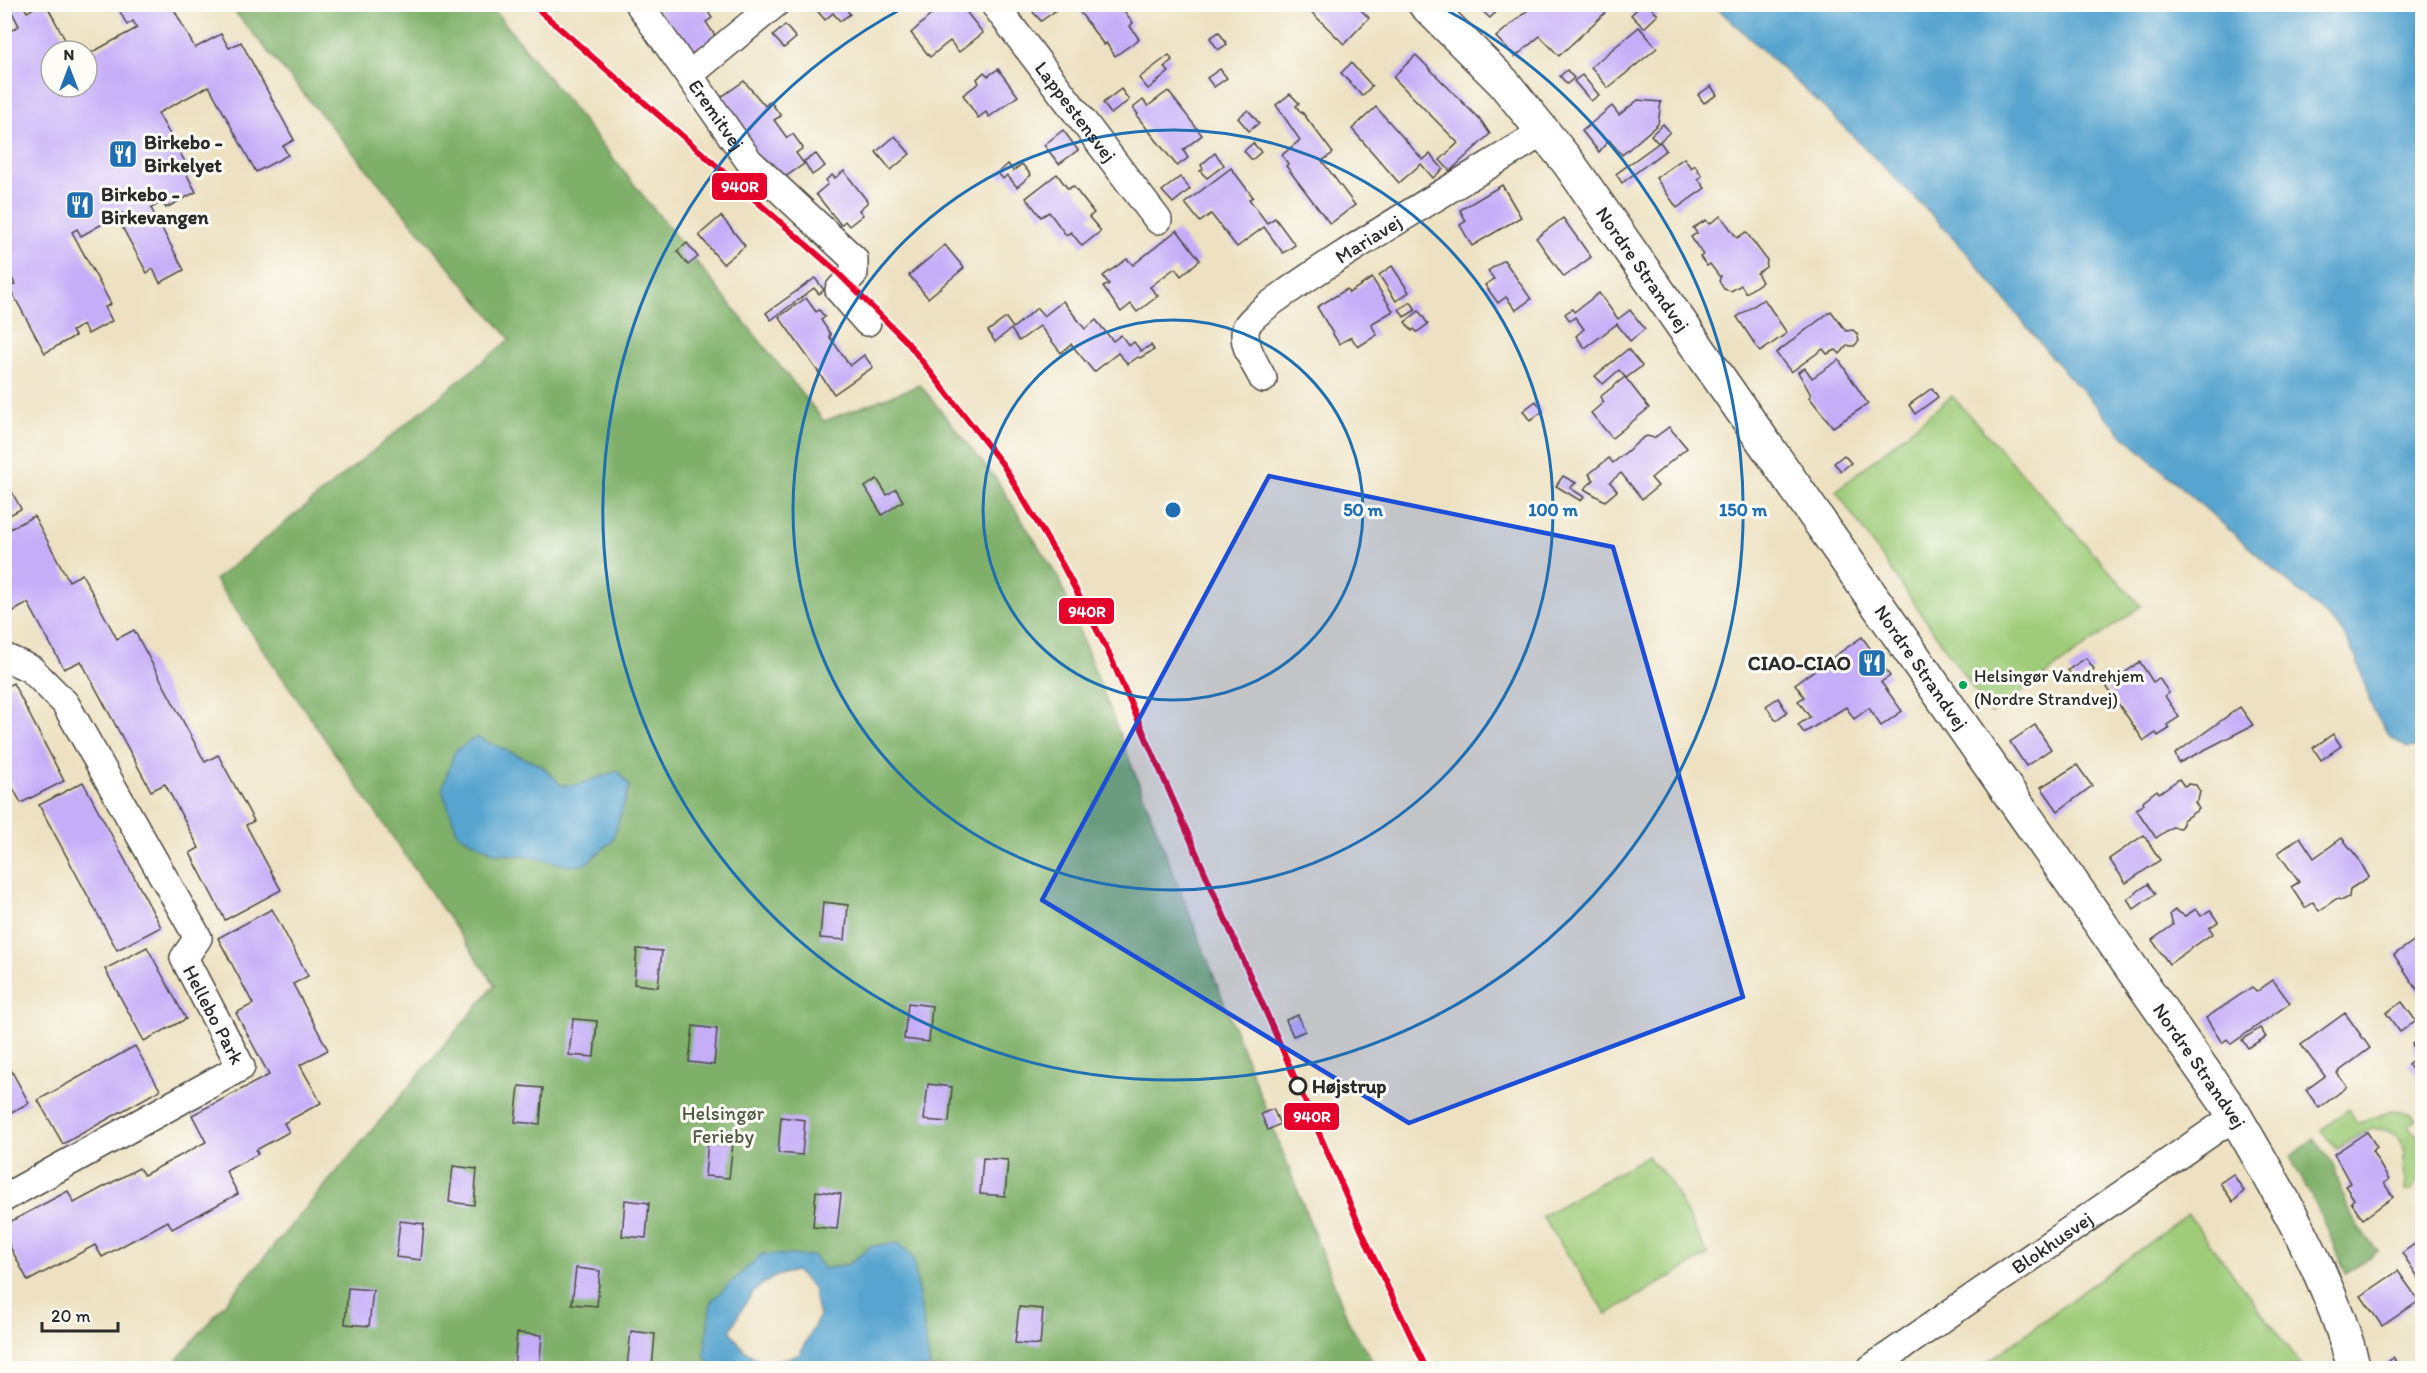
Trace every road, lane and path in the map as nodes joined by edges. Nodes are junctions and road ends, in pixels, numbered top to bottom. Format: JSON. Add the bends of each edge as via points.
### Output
{"nodes":[{"id":1,"x":639,"y":4,"type":"edge"},
{"id":2,"x":775,"y":4,"type":"edge"},
{"id":3,"x":994,"y":4,"type":"edge"},
{"id":4,"x":1425,"y":4,"type":"edge"},
{"id":5,"x":689,"y":75,"type":"junction"},
{"id":6,"x":1543,"y":129,"type":"junction"},
{"id":7,"x":1158,"y":220,"type":"dead end"},
{"id":8,"x":867,"y":322,"type":"dead end"},
{"id":9,"x":1263,"y":379,"type":"dead end"},
{"id":10,"x":4,"y":657,"type":"edge"},
{"id":11,"x":2235,"y":1116,"type":"junction"},
{"id":12,"x":4,"y":1198,"type":"edge"},
{"id":13,"x":1871,"y":1368,"type":"edge"},
{"id":14,"x":2354,"y":1368,"type":"edge"}],
"edges":[{"from":1,"to":5,"type":"street","name":"Eremitvej"},
{"from":2,"to":5,"type":"street"},
{"from":3,"to":7,"type":"street","name":"Lappestensvej"},
{"from":4,"to":6,"type":"main road","name":"Nordre Strandvej","via":[[1503,82]]},
{"from":5,"to":8,"type":"street","name":"Eremitvej","via":[[749,160],[854,259],[854,273],[839,290]]},
{"from":6,"to":9,"type":"street","name":"Mariavej","via":[[1272,302],[1251,320],[1245,339]]},
{"from":6,"to":11,"type":"main road","name":"Nordre Strandvej"},
{"from":10,"to":12,"type":"street","name":"Hellebo Park","via":[[31,669],[65,703],[198,938],[184,958],[241,1067]]},
{"from":11,"to":13,"type":"street","name":"Blokhusvej"},
{"from":11,"to":14,"type":"main road","name":"Nordre Strandvej","via":[[2309,1248],[2331,1296]]}]}
